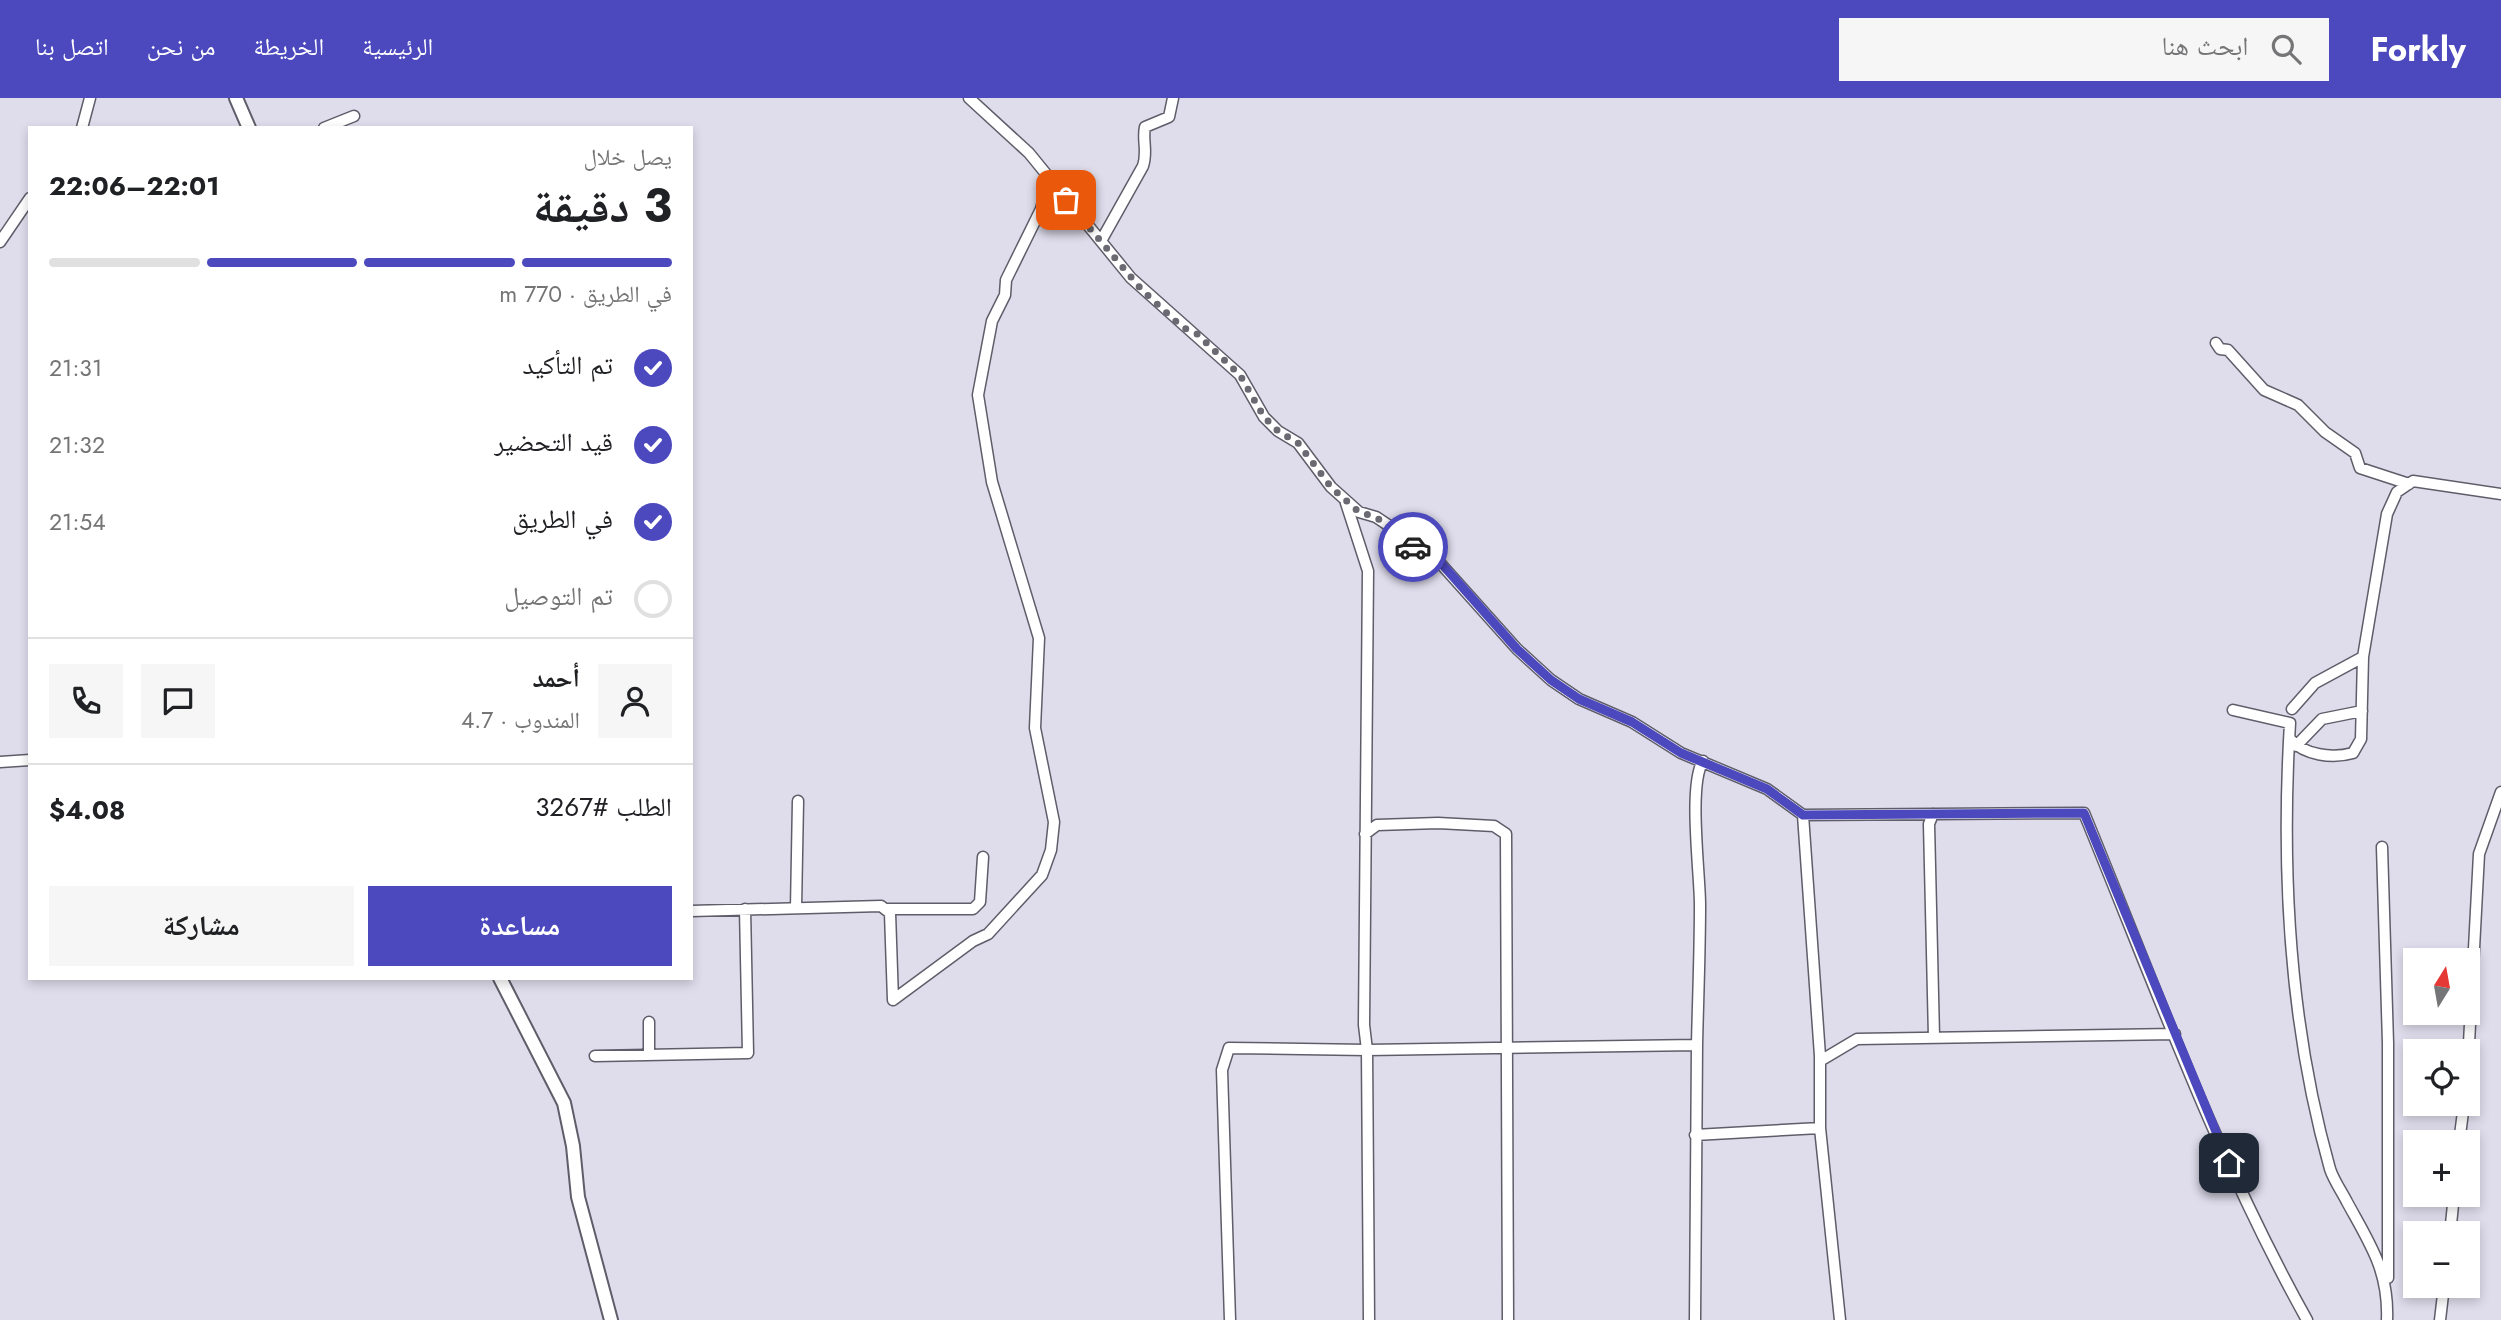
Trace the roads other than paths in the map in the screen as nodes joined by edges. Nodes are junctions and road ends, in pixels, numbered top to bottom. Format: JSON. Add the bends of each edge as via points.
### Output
{"nodes":[{"id":1,"x":90,"y":98,"type":"edge"},
{"id":2,"x":236,"y":98,"type":"edge"},
{"id":3,"x":969,"y":98,"type":"edge"},
{"id":4,"x":1173,"y":98,"type":"edge"},
{"id":5,"x":354,"y":116,"type":"dead end"},
{"id":6,"x":83,"y":126,"type":"edge"},
{"id":7,"x":248,"y":126,"type":"edge"},
{"id":8,"x":329,"y":126,"type":"edge"},
{"id":9,"x":1049,"y":179,"type":"junction"},
{"id":10,"x":28,"y":201,"type":"edge"},
{"id":11,"x":1101,"y":241,"type":"junction"},
{"id":12,"x":0,"y":242,"type":"edge"},
{"id":13,"x":2216,"y":343,"type":"dead end"},
{"id":14,"x":2409,"y":484,"type":"junction"},
{"id":15,"x":2501,"y":494,"type":"edge"},
{"id":16,"x":1345,"y":500,"type":"junction"},
{"id":17,"x":2363,"y":657,"type":"junction"},
{"id":18,"x":2291,"y":709,"type":"dead end"},
{"id":19,"x":2233,"y":710,"type":"dead end"},
{"id":20,"x":2362,"y":711,"type":"junction"},
{"id":21,"x":2293,"y":742,"type":"junction"},
{"id":22,"x":28,"y":760,"type":"edge"},
{"id":23,"x":1703,"y":761,"type":"junction"},
{"id":24,"x":0,"y":762,"type":"edge"},
{"id":25,"x":2501,"y":792,"type":"edge"},
{"id":26,"x":797,"y":801,"type":"dead end"},
{"id":27,"x":1933,"y":814,"type":"junction"},
{"id":28,"x":1803,"y":815,"type":"junction"},
{"id":29,"x":1365,"y":834,"type":"junction"},
{"id":30,"x":2382,"y":847,"type":"dead end"},
{"id":31,"x":983,"y":857,"type":"dead end"},
{"id":32,"x":796,"y":908,"type":"junction"},
{"id":33,"x":746,"y":909,"type":"junction"},
{"id":34,"x":885,"y":909,"type":"junction"},
{"id":35,"x":693,"y":911,"type":"edge"},
{"id":36,"x":501,"y":980,"type":"edge"},
{"id":37,"x":649,"y":1022,"type":"dead end"},
{"id":38,"x":2175,"y":1034,"type":"junction"},
{"id":39,"x":1934,"y":1037,"type":"junction"},
{"id":40,"x":2469,"y":1039,"type":"edge"},
{"id":41,"x":1697,"y":1045,"type":"junction"},
{"id":42,"x":1509,"y":1049,"type":"junction"},
{"id":43,"x":1367,"y":1050,"type":"junction"},
{"id":44,"x":649,"y":1055,"type":"junction"},
{"id":45,"x":595,"y":1056,"type":"dead end"},
{"id":46,"x":1820,"y":1062,"type":"junction"},
{"id":47,"x":1820,"y":1128,"type":"junction"},
{"id":48,"x":1695,"y":1135,"type":"junction"},
{"id":49,"x":2388,"y":1292,"type":"junction"},
{"id":50,"x":2443,"y":1298,"type":"edge"},
{"id":51,"x":611,"y":1320,"type":"edge"},
{"id":52,"x":1230,"y":1320,"type":"edge"},
{"id":53,"x":1369,"y":1320,"type":"edge"},
{"id":54,"x":1508,"y":1320,"type":"edge"},
{"id":55,"x":1695,"y":1320,"type":"edge"},
{"id":56,"x":1840,"y":1320,"type":"edge"},
{"id":57,"x":2307,"y":1320,"type":"edge"},
{"id":58,"x":2387,"y":1320,"type":"edge"},
{"id":59,"x":2440,"y":1320,"type":"edge"}],
"edges":[{"from":1,"to":6,"type":"street"},
{"from":2,"to":7,"type":"street"},
{"from":3,"to":9,"type":"street","via":[[1029,153]]},
{"from":4,"to":11,"type":"street","via":[[1169,117],[1146,127],[1143,166]]},
{"from":5,"to":8,"type":"street"},
{"from":9,"to":11,"type":"street"},
{"from":9,"to":34,"type":"street","via":[[1041,209],[1006,279],[1005,295],[992,321],[978,395],[992,482],[1039,638],[1035,728],[1054,822],[1051,850],[1042,875],[988,934],[893,1000],[890,913]]},
{"from":10,"to":12,"type":"street"},
{"from":11,"to":16,"type":"street","via":[[1157,305],[1197,334],[1240,375],[1264,417],[1298,443]]},
{"from":13,"to":14,"type":"street","via":[[2264,390],[2298,405],[2355,453],[2360,468]]},
{"from":14,"to":15,"type":"street"},
{"from":14,"to":17,"type":"street","via":[[2397,492],[2387,514]]},
{"from":16,"to":23,"type":"street","via":[[1391,527],[1409,546],[1433,554],[1517,649],[1551,680],[1579,699]]},
{"from":16,"to":29,"type":"street","via":[[1368,571]]},
{"from":17,"to":18,"type":"street","via":[[2315,683]]},
{"from":17,"to":20,"type":"street"},
{"from":19,"to":21,"type":"street","via":[[2291,723]]},
{"from":20,"to":21,"type":"street","via":[[2322,719]]},
{"from":20,"to":21,"type":"street","via":[[2361,739],[2353,753],[2340,757],[2299,750]]},
{"from":21,"to":49,"type":"street","via":[[2287,860],[2291,953],[2302,1045],[2331,1172],[2383,1269]]},
{"from":22,"to":24,"type":"street"},
{"from":23,"to":28,"type":"street","via":[[1767,789]]},
{"from":23,"to":41,"type":"street","via":[[1698,769],[1697,802]]},
{"from":25,"to":40,"type":"street","via":[[2479,855]]},
{"from":26,"to":32,"type":"street"},
{"from":27,"to":28,"type":"street"},
{"from":27,"to":38,"type":"street","via":[[2084,813]]},
{"from":27,"to":39,"type":"street","via":[[1929,824]]},
{"from":28,"to":46,"type":"street"},
{"from":29,"to":42,"type":"street","via":[[1377,825],[1438,823],[1494,826],[1506,834]]},
{"from":29,"to":43,"type":"street"},
{"from":30,"to":49,"type":"street"},
{"from":31,"to":34,"type":"street","via":[[980,902],[973,909]]},
{"from":32,"to":33,"type":"street"},
{"from":32,"to":34,"type":"street"},
{"from":33,"to":35,"type":"street"},
{"from":33,"to":44,"type":"street","via":[[748,1053]]},
{"from":36,"to":51,"type":"street","via":[[564,1103],[578,1197]]},
{"from":37,"to":44,"type":"street"},
{"from":38,"to":39,"type":"street"},
{"from":38,"to":57,"type":"street","via":[[2266,1247]]},
{"from":39,"to":46,"type":"street","via":[[1857,1039]]},
{"from":41,"to":42,"type":"street"},
{"from":41,"to":48,"type":"street"},
{"from":42,"to":43,"type":"street"},
{"from":42,"to":54,"type":"street"},
{"from":43,"to":52,"type":"street","via":[[1229,1048],[1222,1070]]},
{"from":43,"to":53,"type":"street"},
{"from":44,"to":45,"type":"street"},
{"from":46,"to":47,"type":"street"},
{"from":47,"to":48,"type":"street"},
{"from":47,"to":56,"type":"street"},
{"from":48,"to":55,"type":"street"},
{"from":49,"to":58,"type":"street"},
{"from":50,"to":59,"type":"street"}]}
